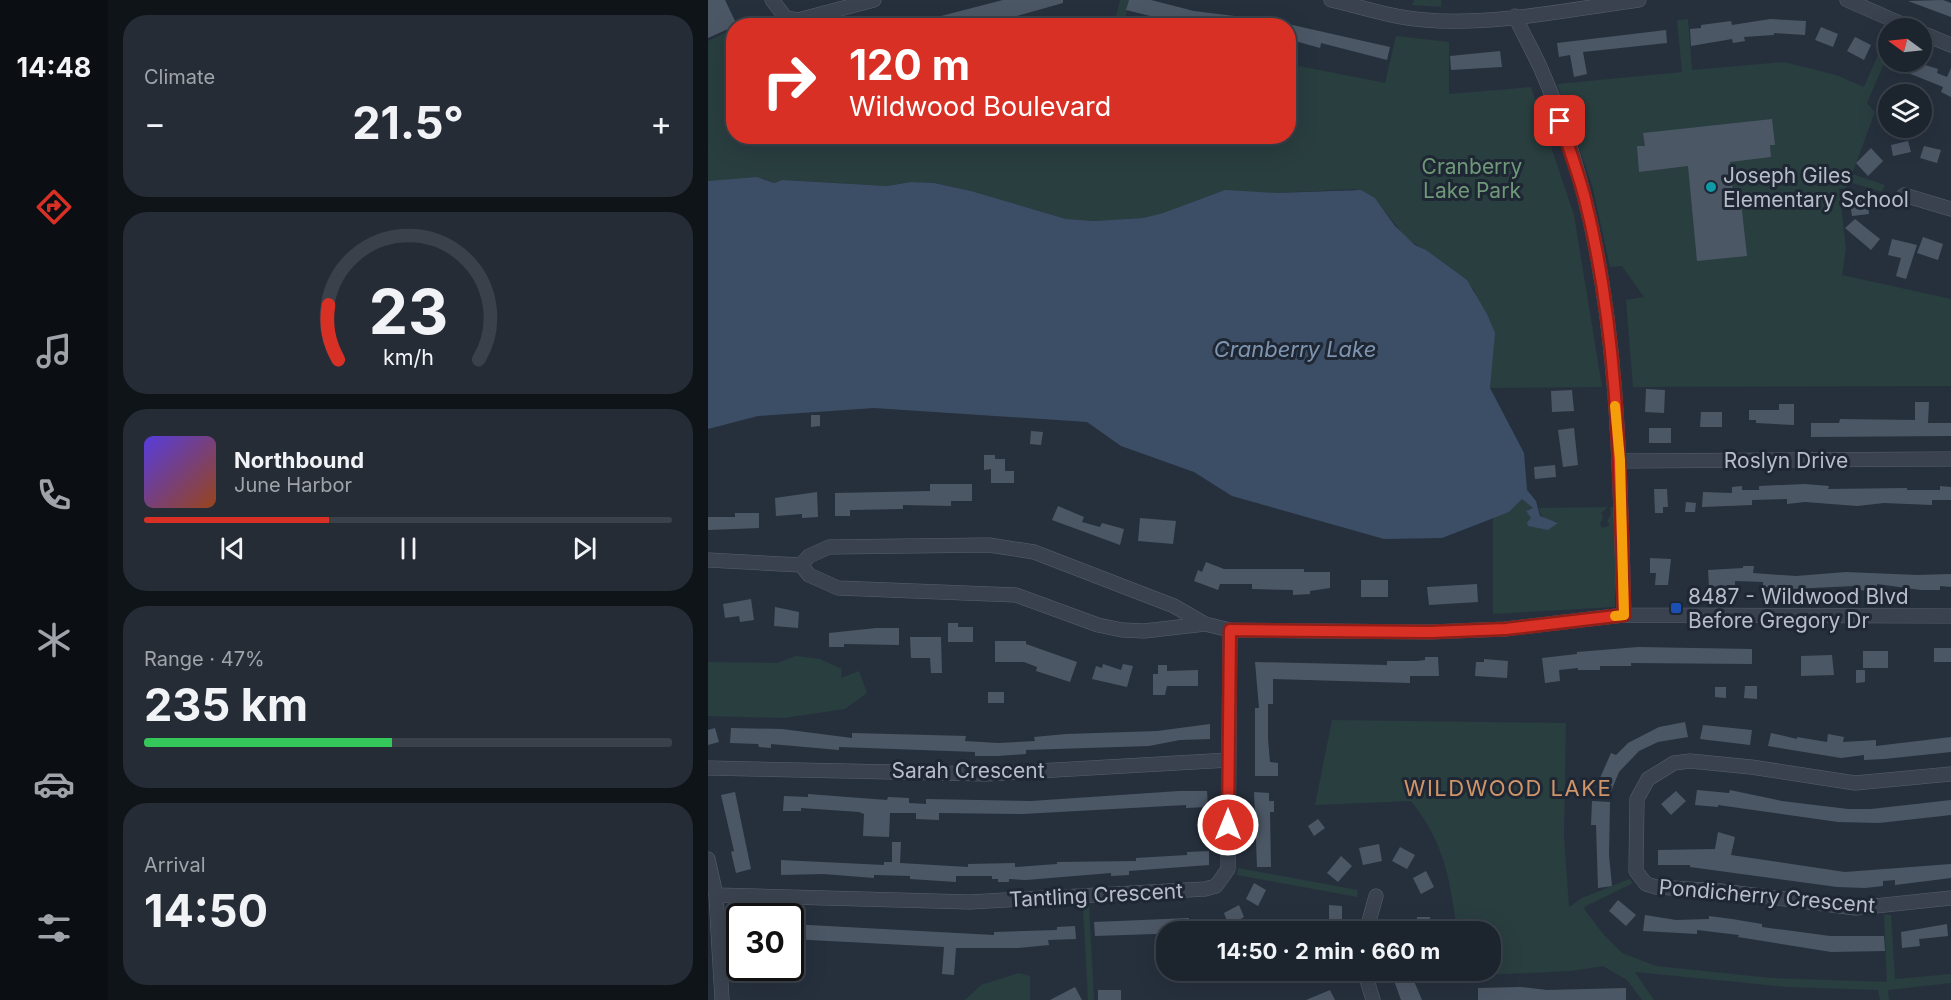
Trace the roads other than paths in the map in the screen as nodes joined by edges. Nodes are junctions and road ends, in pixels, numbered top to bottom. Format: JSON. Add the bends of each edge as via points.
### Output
{"nodes":[{"id":1,"x":772,"y":0,"type":"edge"},
{"id":2,"x":874,"y":0,"type":"edge"},
{"id":3,"x":1331,"y":0,"type":"edge"},
{"id":4,"x":1639,"y":0,"type":"edge"},
{"id":5,"x":1847,"y":0,"type":"edge"},
{"id":6,"x":1349,"y":2,"type":"edge"},
{"id":7,"x":1515,"y":16,"type":"junction"},
{"id":8,"x":786,"y":18,"type":"edge"},
{"id":9,"x":806,"y":18,"type":"edge"},
{"id":10,"x":1888,"y":18,"type":"edge"},
{"id":11,"x":1932,"y":37,"type":"edge"},
{"id":12,"x":1951,"y":45,"type":"edge"},
{"id":13,"x":1904,"y":195,"type":"dead end"},
{"id":14,"x":1951,"y":209,"type":"edge"},
{"id":15,"x":1951,"y":459,"type":"edge"},
{"id":16,"x":1620,"y":460,"type":"junction"},
{"id":17,"x":708,"y":560,"type":"edge"},
{"id":18,"x":801,"y":565,"type":"junction"},
{"id":19,"x":1624,"y":615,"type":"junction"},
{"id":20,"x":1951,"y":616,"type":"edge"},
{"id":21,"x":1205,"y":624,"type":"junction"},
{"id":22,"x":1230,"y":630,"type":"junction"},
{"id":23,"x":1229,"y":760,"type":"junction"},
{"id":24,"x":708,"y":768,"type":"edge"},
{"id":25,"x":1951,"y":774,"type":"edge"},
{"id":26,"x":708,"y":859,"type":"edge"},
{"id":27,"x":716,"y":895,"type":"junction"},
{"id":28,"x":1376,"y":896,"type":"dead end"},
{"id":29,"x":1951,"y":898,"type":"edge"},
{"id":30,"x":1369,"y":921,"type":"edge"},
{"id":31,"x":1368,"y":981,"type":"edge"},
{"id":32,"x":722,"y":1000,"type":"edge"},
{"id":33,"x":1373,"y":1000,"type":"edge"}],
"edges":[{"from":1,"to":8,"type":"street"},
{"from":2,"to":9,"type":"street"},
{"from":3,"to":6,"type":"street"},
{"from":4,"to":7,"type":"street"},
{"from":5,"to":10,"type":"street"},
{"from":6,"to":7,"type":"street","via":[[1425,20]]},
{"from":7,"to":16,"type":"street","via":[[1545,78],[1584,197],[1601,282]]},
{"from":11,"to":12,"type":"street"},
{"from":13,"to":14,"type":"street"},
{"from":15,"to":16,"type":"street","name":"Roslyn Drive"},
{"from":16,"to":19,"type":"street"},
{"from":17,"to":18,"type":"street"},
{"from":18,"to":21,"type":"street","via":[[809,575],[837,588],[1016,595],[1122,630],[1144,632]]},
{"from":18,"to":21,"type":"street","via":[[809,556],[830,547],[1018,548],[1174,606]]},
{"from":19,"to":20,"type":"street"},
{"from":19,"to":22,"type":"street","via":[[1506,629],[1430,632]]},
{"from":21,"to":22,"type":"street"},
{"from":22,"to":23,"type":"street","name":"Tantling Crescent"},
{"from":23,"to":24,"type":"street","name":"Sarah Crescent","via":[[986,774]]},
{"from":23,"to":27,"type":"street","name":"Tantling Crescent","via":[[1228,869],[1216,886],[1205,889],[970,902]]},
{"from":25,"to":29,"type":"street","name":"Pondicherry Crescent","via":[[1855,783],[1751,767],[1674,762],[1656,772],[1637,799],[1635,862],[1638,878],[1656,887],[1856,908]]},
{"from":26,"to":27,"type":"street"},
{"from":27,"to":32,"type":"street"},
{"from":28,"to":30,"type":"street"},
{"from":31,"to":33,"type":"street"}]}
